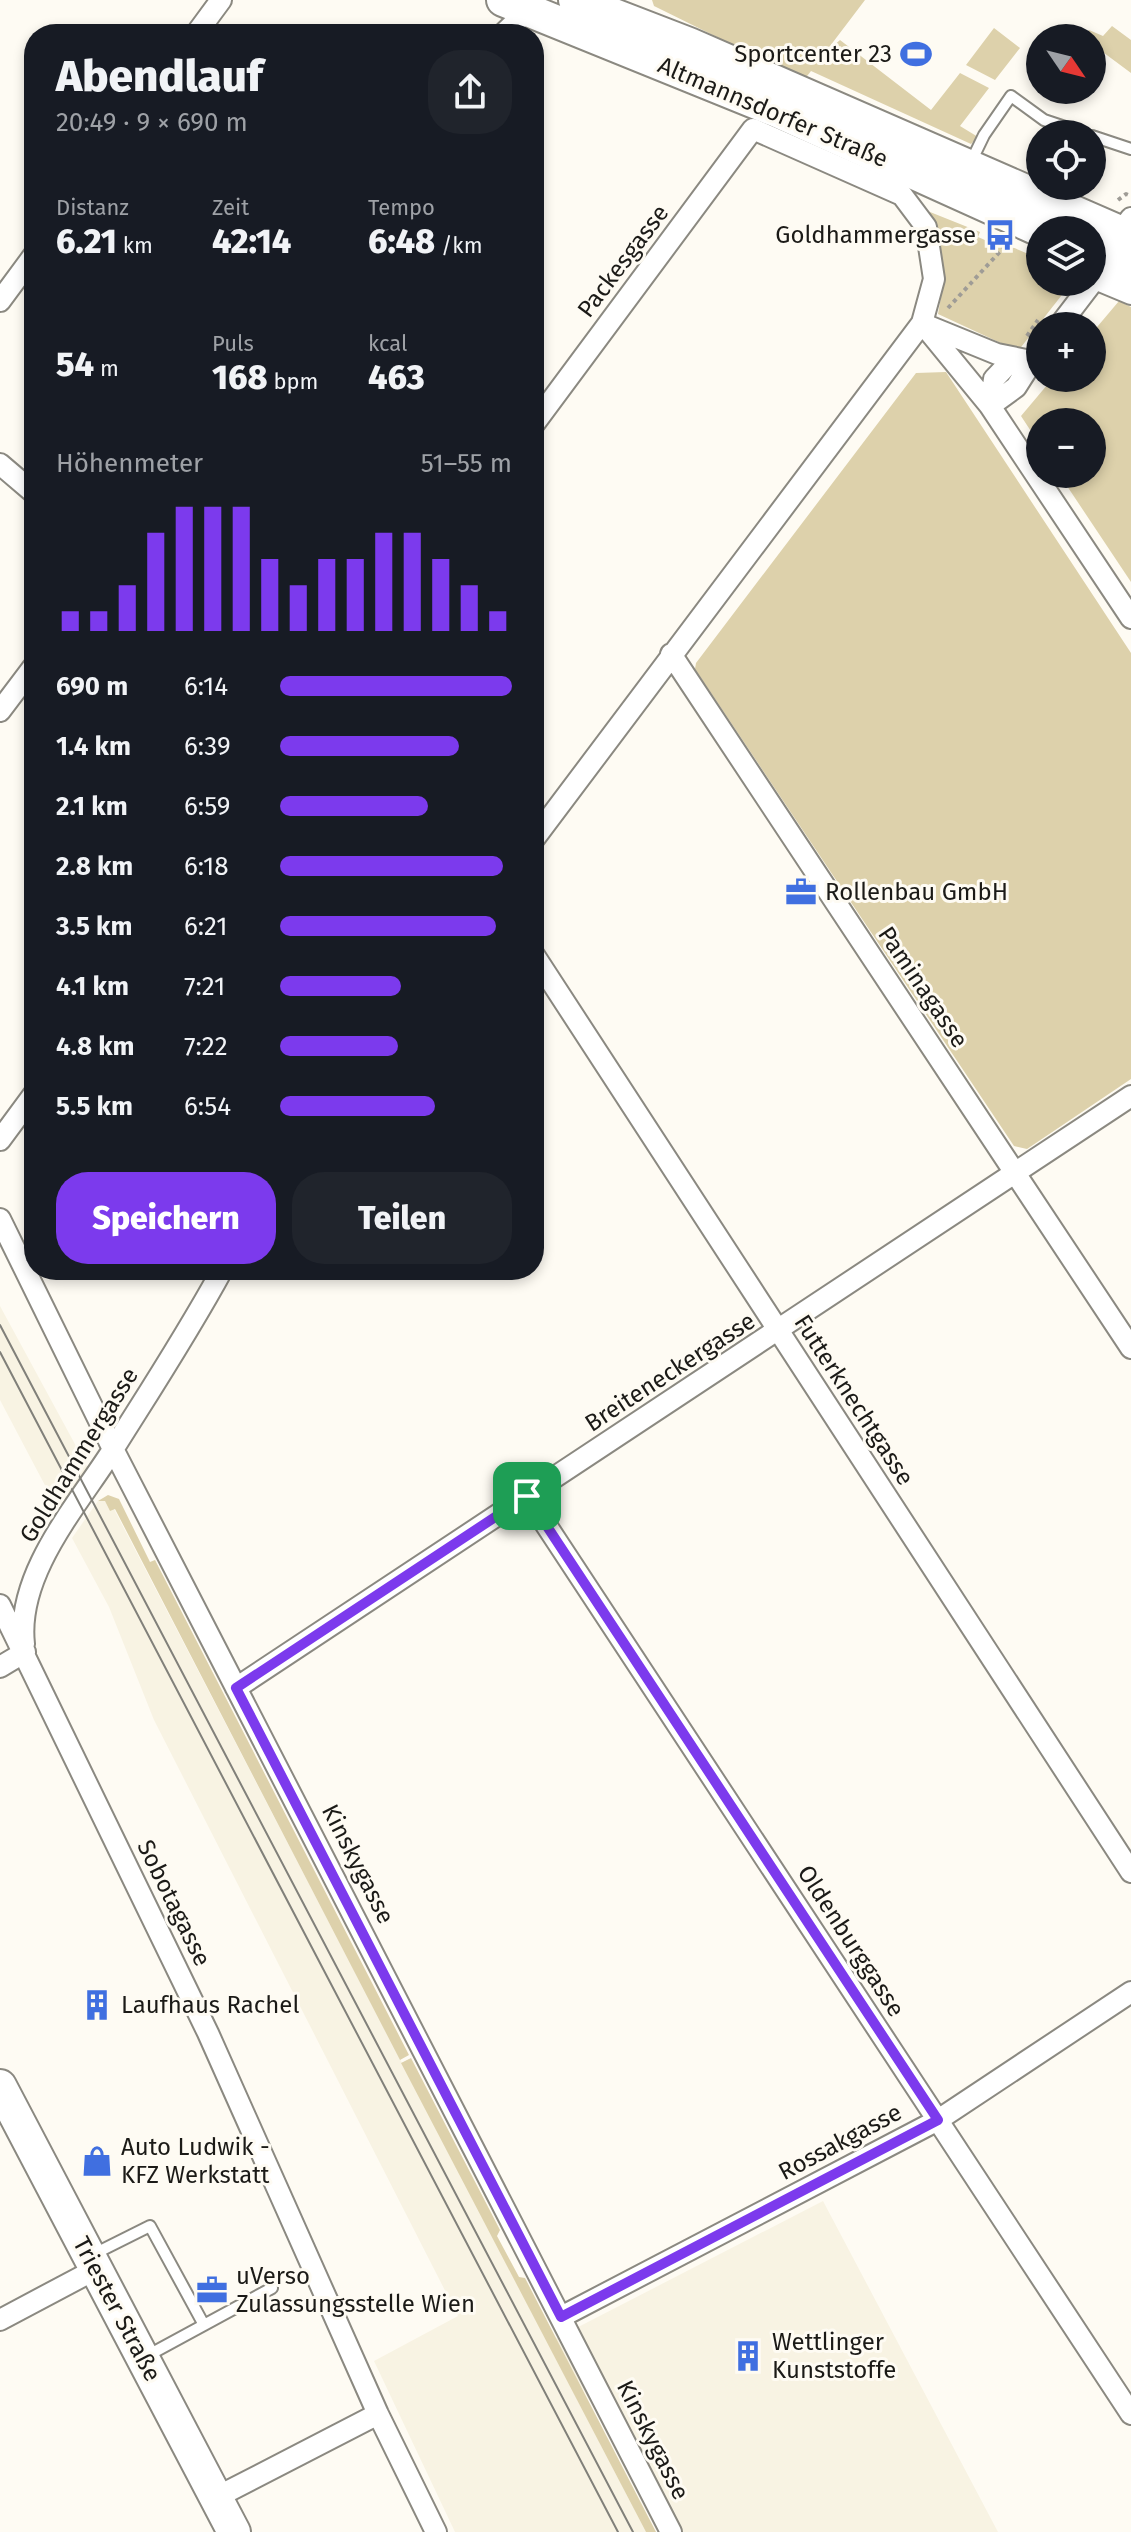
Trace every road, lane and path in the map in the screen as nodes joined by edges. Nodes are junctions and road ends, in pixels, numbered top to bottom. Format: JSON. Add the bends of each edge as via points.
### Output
{"nodes":[{"id":1,"x":221,"y":0,"type":"edge"},
{"id":2,"x":575,"y":0,"type":"edge"},
{"id":3,"x":515,"y":5,"type":"edge"},
{"id":4,"x":203,"y":24,"type":"edge"},
{"id":5,"x":507,"y":24,"type":"edge"},
{"id":6,"x":1044,"y":120,"type":"edge"},
{"id":7,"x":753,"y":129,"type":"joint"},
{"id":8,"x":1106,"y":141,"type":"edge"},
{"id":9,"x":1131,"y":149,"type":"edge"},
{"id":10,"x":969,"y":166,"type":"junction"},
{"id":11,"x":1026,"y":224,"type":"edge"},
{"id":12,"x":1026,"y":234,"type":"edge"},
{"id":13,"x":1114,"y":249,"type":"edge"},
{"id":14,"x":24,"y":269,"type":"edge"},
{"id":15,"x":1131,"y":294,"type":"edge"},
{"id":16,"x":0,"y":301,"type":"edge"},
{"id":17,"x":1069,"y":312,"type":"edge"},
{"id":18,"x":922,"y":323,"type":"junction"},
{"id":19,"x":1026,"y":355,"type":"edge"},
{"id":20,"x":1026,"y":361,"type":"edge"},
{"id":21,"x":990,"y":406,"type":"junction"},
{"id":22,"x":544,"y":411,"type":"edge"},
{"id":23,"x":0,"y":464,"type":"edge"},
{"id":24,"x":24,"y":484,"type":"edge"},
{"id":25,"x":1131,"y":618,"type":"edge"},
{"id":26,"x":671,"y":654,"type":"junction"},
{"id":27,"x":24,"y":679,"type":"edge"},
{"id":28,"x":0,"y":711,"type":"edge"},
{"id":29,"x":544,"y":825,"type":"edge"},
{"id":30,"x":544,"y":970,"type":"edge"},
{"id":31,"x":1131,"y":1096,"type":"edge"},
{"id":32,"x":24,"y":1108,"type":"edge"},
{"id":33,"x":0,"y":1140,"type":"edge"},
{"id":34,"x":1015,"y":1174,"type":"junction"},
{"id":35,"x":0,"y":1219,"type":"edge"},
{"id":36,"x":24,"y":1268,"type":"edge"},
{"id":37,"x":30,"y":1280,"type":"edge"},
{"id":38,"x":216,"y":1280,"type":"edge"},
{"id":39,"x":779,"y":1332,"type":"junction"},
{"id":40,"x":1131,"y":1348,"type":"edge"},
{"id":41,"x":113,"y":1449,"type":"junction"},
{"id":42,"x":527,"y":1496,"type":"junction"},
{"id":43,"x":0,"y":1605,"type":"edge"},
{"id":44,"x":25,"y":1652,"type":"junction"},
{"id":45,"x":0,"y":1667,"type":"edge"},
{"id":46,"x":236,"y":1688,"type":"junction"},
{"id":47,"x":1131,"y":1872,"type":"edge"},
{"id":48,"x":1131,"y":1992,"type":"edge"},
{"id":49,"x":0,"y":2086,"type":"edge"},
{"id":50,"x":938,"y":2120,"type":"junction"},
{"id":51,"x":93,"y":2263,"type":"junction"},
{"id":52,"x":272,"y":2288,"type":"dead end"},
{"id":53,"x":561,"y":2317,"type":"junction"},
{"id":54,"x":0,"y":2320,"type":"edge"},
{"id":55,"x":204,"y":2325,"type":"junction"},
{"id":56,"x":143,"y":2358,"type":"junction"},
{"id":57,"x":378,"y":2414,"type":"junction"},
{"id":58,"x":1131,"y":2414,"type":"edge"},
{"id":59,"x":217,"y":2497,"type":"junction"},
{"id":60,"x":234,"y":2532,"type":"edge"},
{"id":61,"x":436,"y":2532,"type":"edge"},
{"id":62,"x":671,"y":2532,"type":"edge"}],
"edges":[{"from":1,"to":4,"type":"street"},
{"from":2,"to":10,"type":"main road","name":"Altmannsdorfer Straße"},
{"from":3,"to":5,"type":"street"},
{"from":3,"to":11,"type":"main road","name":"Altmannsdorfer Straße","via":[[777,111]]},
{"from":6,"to":10,"type":"lane","via":[[1011,96]]},
{"from":7,"to":18,"type":"street","name":"Altmannsdorfer Straße","via":[[902,195],[926,227],[934,279]]},
{"from":7,"to":22,"type":"street","name":"Packesgasse"},
{"from":8,"to":9,"type":"lane"},
{"from":10,"to":13,"type":"main road","name":"Altmannsdorfer Straße"},
{"from":12,"to":18,"type":"path","via":[[943,314]]},
{"from":13,"to":15,"type":"street","name":"Altmannsdorfer Straße"},
{"from":13,"to":17,"type":"street"},
{"from":14,"to":16,"type":"street"},
{"from":18,"to":19,"type":"street"},
{"from":18,"to":21,"type":"street"},
{"from":18,"to":26,"type":"street"},
{"from":20,"to":21,"type":"street","via":[[1016,387]]},
{"from":21,"to":25,"type":"street"},
{"from":23,"to":24,"type":"street"},
{"from":26,"to":29,"type":"street"},
{"from":26,"to":34,"type":"street","name":"Paminagasse"},
{"from":27,"to":28,"type":"street"},
{"from":30,"to":39,"type":"street","name":"Futterknechtgasse"},
{"from":31,"to":34,"type":"street","name":"Breiteneckergasse"},
{"from":32,"to":33,"type":"street"},
{"from":34,"to":39,"type":"street","name":"Breiteneckergasse"},
{"from":34,"to":40,"type":"street","name":"Paminagasse"},
{"from":35,"to":36,"type":"street","name":"Kinskygasse"},
{"from":37,"to":41,"type":"street","name":"Kinskygasse"},
{"from":38,"to":41,"type":"street","name":"Goldhammergasse"},
{"from":39,"to":42,"type":"street","name":"Breiteneckergasse"},
{"from":39,"to":47,"type":"street","name":"Futterknechtgasse"},
{"from":41,"to":44,"type":"street","name":"Goldhammergasse","via":[[48,1549],[22,1618]]},
{"from":41,"to":46,"type":"street","name":"Kinskygasse"},
{"from":42,"to":46,"type":"street","name":"Breiteneckergasse"},
{"from":42,"to":50,"type":"street","name":"Oldenburggasse"},
{"from":43,"to":44,"type":"street","name":"Sobotagasse"},
{"from":44,"to":45,"type":"street"},
{"from":44,"to":57,"type":"street","name":"Sobotagasse","via":[[208,2033]]},
{"from":46,"to":53,"type":"street","name":"Kinskygasse"},
{"from":48,"to":50,"type":"street","name":"Rossakgasse"},
{"from":49,"to":51,"type":"main road","name":"Triester Straße"},
{"from":50,"to":53,"type":"street","name":"Rossakgasse"},
{"from":50,"to":58,"type":"street","name":"Oldenburggasse"},
{"from":51,"to":54,"type":"street"},
{"from":51,"to":55,"type":"lane","via":[[150,2226]]},
{"from":51,"to":56,"type":"main road","name":"Triester Straße"},
{"from":52,"to":55,"type":"lane"},
{"from":53,"to":62,"type":"street","name":"Kinskygasse"},
{"from":55,"to":56,"type":"lane"},
{"from":56,"to":59,"type":"main road","name":"Triester Straße"},
{"from":57,"to":59,"type":"street"},
{"from":57,"to":61,"type":"street","name":"Sobotagasse"},
{"from":59,"to":60,"type":"main road","name":"Triester Straße"}]}
